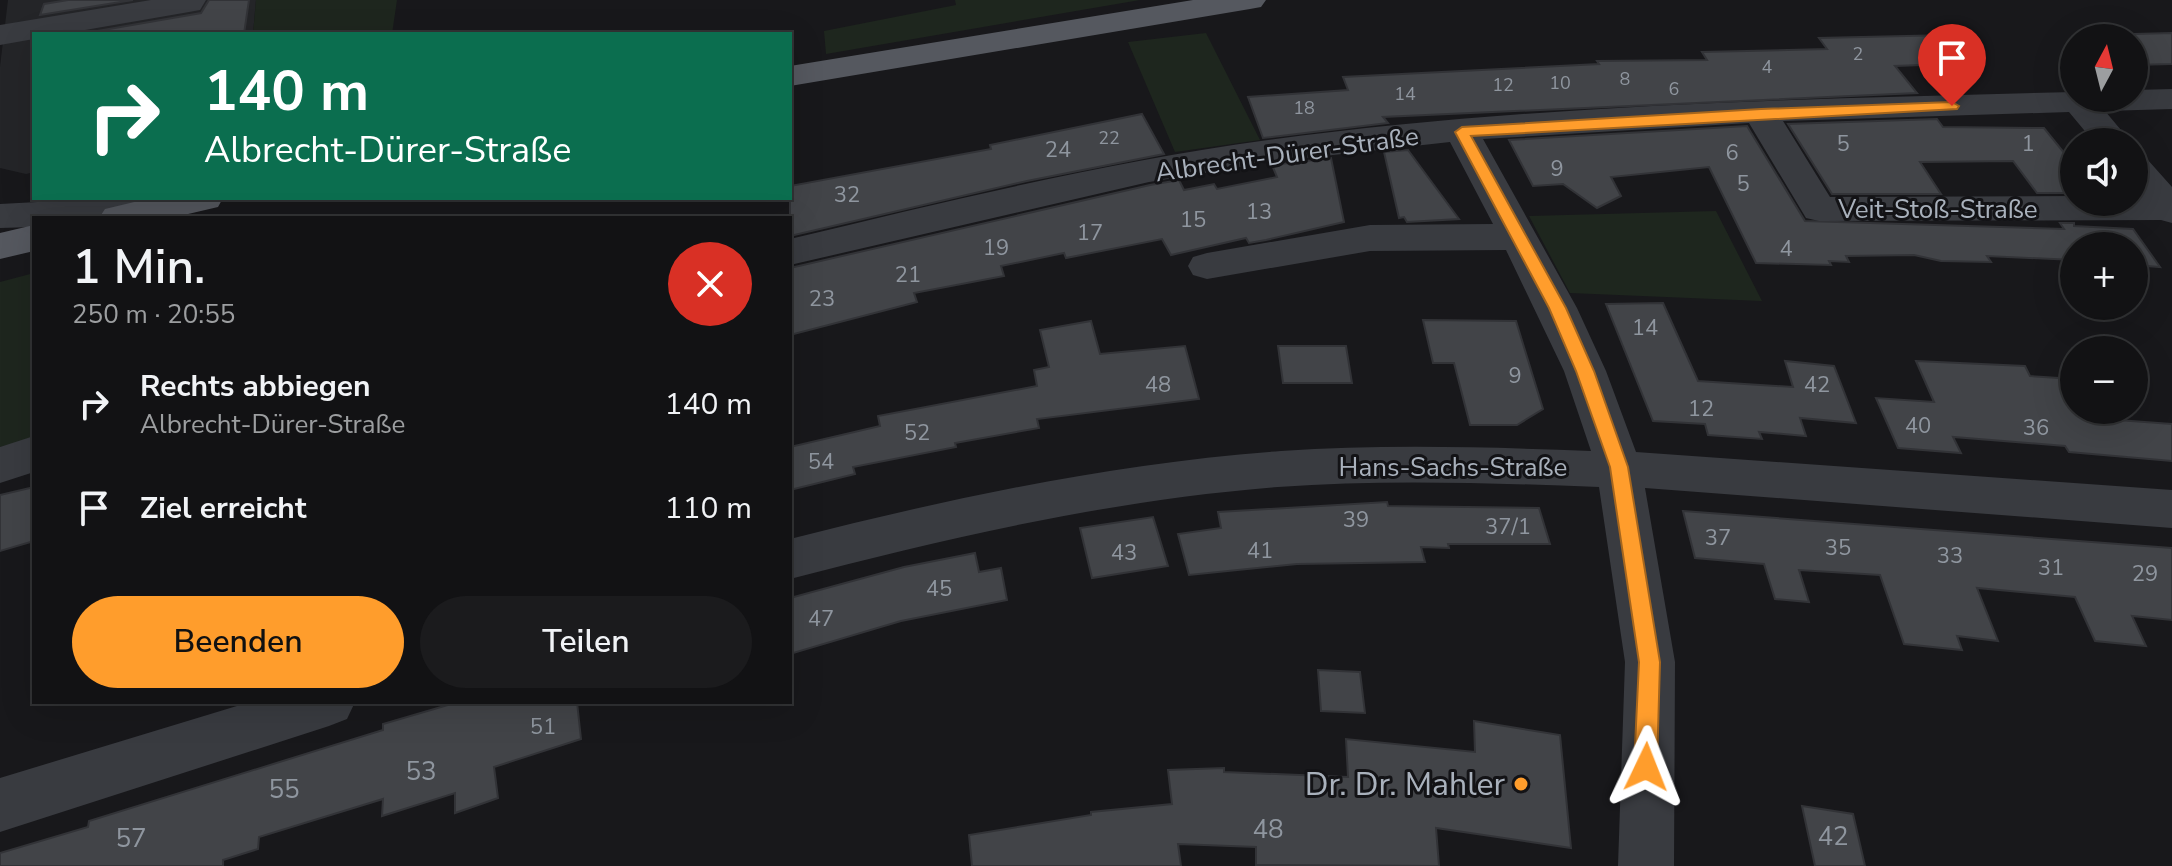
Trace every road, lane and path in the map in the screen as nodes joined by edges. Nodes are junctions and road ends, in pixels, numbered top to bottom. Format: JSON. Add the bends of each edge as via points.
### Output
{"nodes":[{"id":1,"x":190,"y":0,"type":"edge"},
{"id":2,"x":1250,"y":0,"type":"edge"},
{"id":3,"x":0,"y":6,"type":"edge"},
{"id":4,"x":79,"y":10,"type":"edge"},
{"id":5,"x":0,"y":35,"type":"edge"},
{"id":6,"x":792,"y":76,"type":"edge"},
{"id":7,"x":2172,"y":99,"type":"edge"},
{"id":8,"x":2148,"y":100,"type":"edge"},
{"id":9,"x":2060,"y":103,"type":"edge"},
{"id":10,"x":2088,"y":112,"type":"edge"},
{"id":11,"x":1761,"y":113,"type":"junction"},
{"id":12,"x":2101,"y":128,"type":"edge"},
{"id":13,"x":1462,"y":132,"type":"junction"},
{"id":14,"x":2148,"y":184,"type":"edge"},
{"id":15,"x":195,"y":200,"type":"edge"},
{"id":16,"x":157,"y":208,"type":"junction"},
{"id":17,"x":2170,"y":210,"type":"edge"},
{"id":18,"x":0,"y":216,"type":"edge"},
{"id":19,"x":126,"y":216,"type":"edge"},
{"id":20,"x":1520,"y":237,"type":"junction"},
{"id":21,"x":32,"y":238,"type":"edge"},
{"id":22,"x":0,"y":246,"type":"edge"},
{"id":23,"x":792,"y":252,"type":"edge"},
{"id":24,"x":1207,"y":266,"type":"dead end"},
{"id":25,"x":32,"y":455,"type":"edge"},
{"id":26,"x":0,"y":465,"type":"edge"},
{"id":27,"x":1619,"y":467,"type":"junction"},
{"id":28,"x":2172,"y":509,"type":"edge"},
{"id":29,"x":792,"y":558,"type":"edge"},
{"id":30,"x":323,"y":704,"type":"edge"},
{"id":31,"x":0,"y":805,"type":"edge"},
{"id":32,"x":1646,"y":866,"type":"edge"}],
"edges":[{"from":1,"to":4,"type":"street"},
{"from":2,"to":6,"type":"main road"},
{"from":3,"to":4,"type":"street"},
{"from":4,"to":5,"type":"street"},
{"from":7,"to":8,"type":"street","name":"Albrecht-Dürer-Straße"},
{"from":9,"to":11,"type":"street","name":"Albrecht-Dürer-Straße"},
{"from":10,"to":12,"type":"street"},
{"from":11,"to":13,"type":"street","name":"Albrecht-Dürer-Straße"},
{"from":11,"to":17,"type":"street","name":"Veit-Stoß-Straße","via":[[1819,209]]},
{"from":13,"to":20,"type":"street"},
{"from":13,"to":23,"type":"street","name":"Albrecht-Dürer-Straße","via":[[1359,140],[1179,167]]},
{"from":14,"to":17,"type":"street"},
{"from":15,"to":16,"type":"main road"},
{"from":16,"to":18,"type":"street"},
{"from":16,"to":19,"type":"main road"},
{"from":20,"to":24,"type":"street","via":[[1370,238]]},
{"from":20,"to":27,"type":"street","via":[[1580,358]]},
{"from":21,"to":22,"type":"main road"},
{"from":25,"to":26,"type":"street"},
{"from":27,"to":28,"type":"street","name":"Hans-Sachs-Straße"},
{"from":27,"to":29,"type":"street","name":"Hans-Sachs-Straße","via":[[1280,469],[1148,483],[903,529]]},
{"from":27,"to":32,"type":"street","via":[[1650,662]]},
{"from":30,"to":31,"type":"street"}]}
